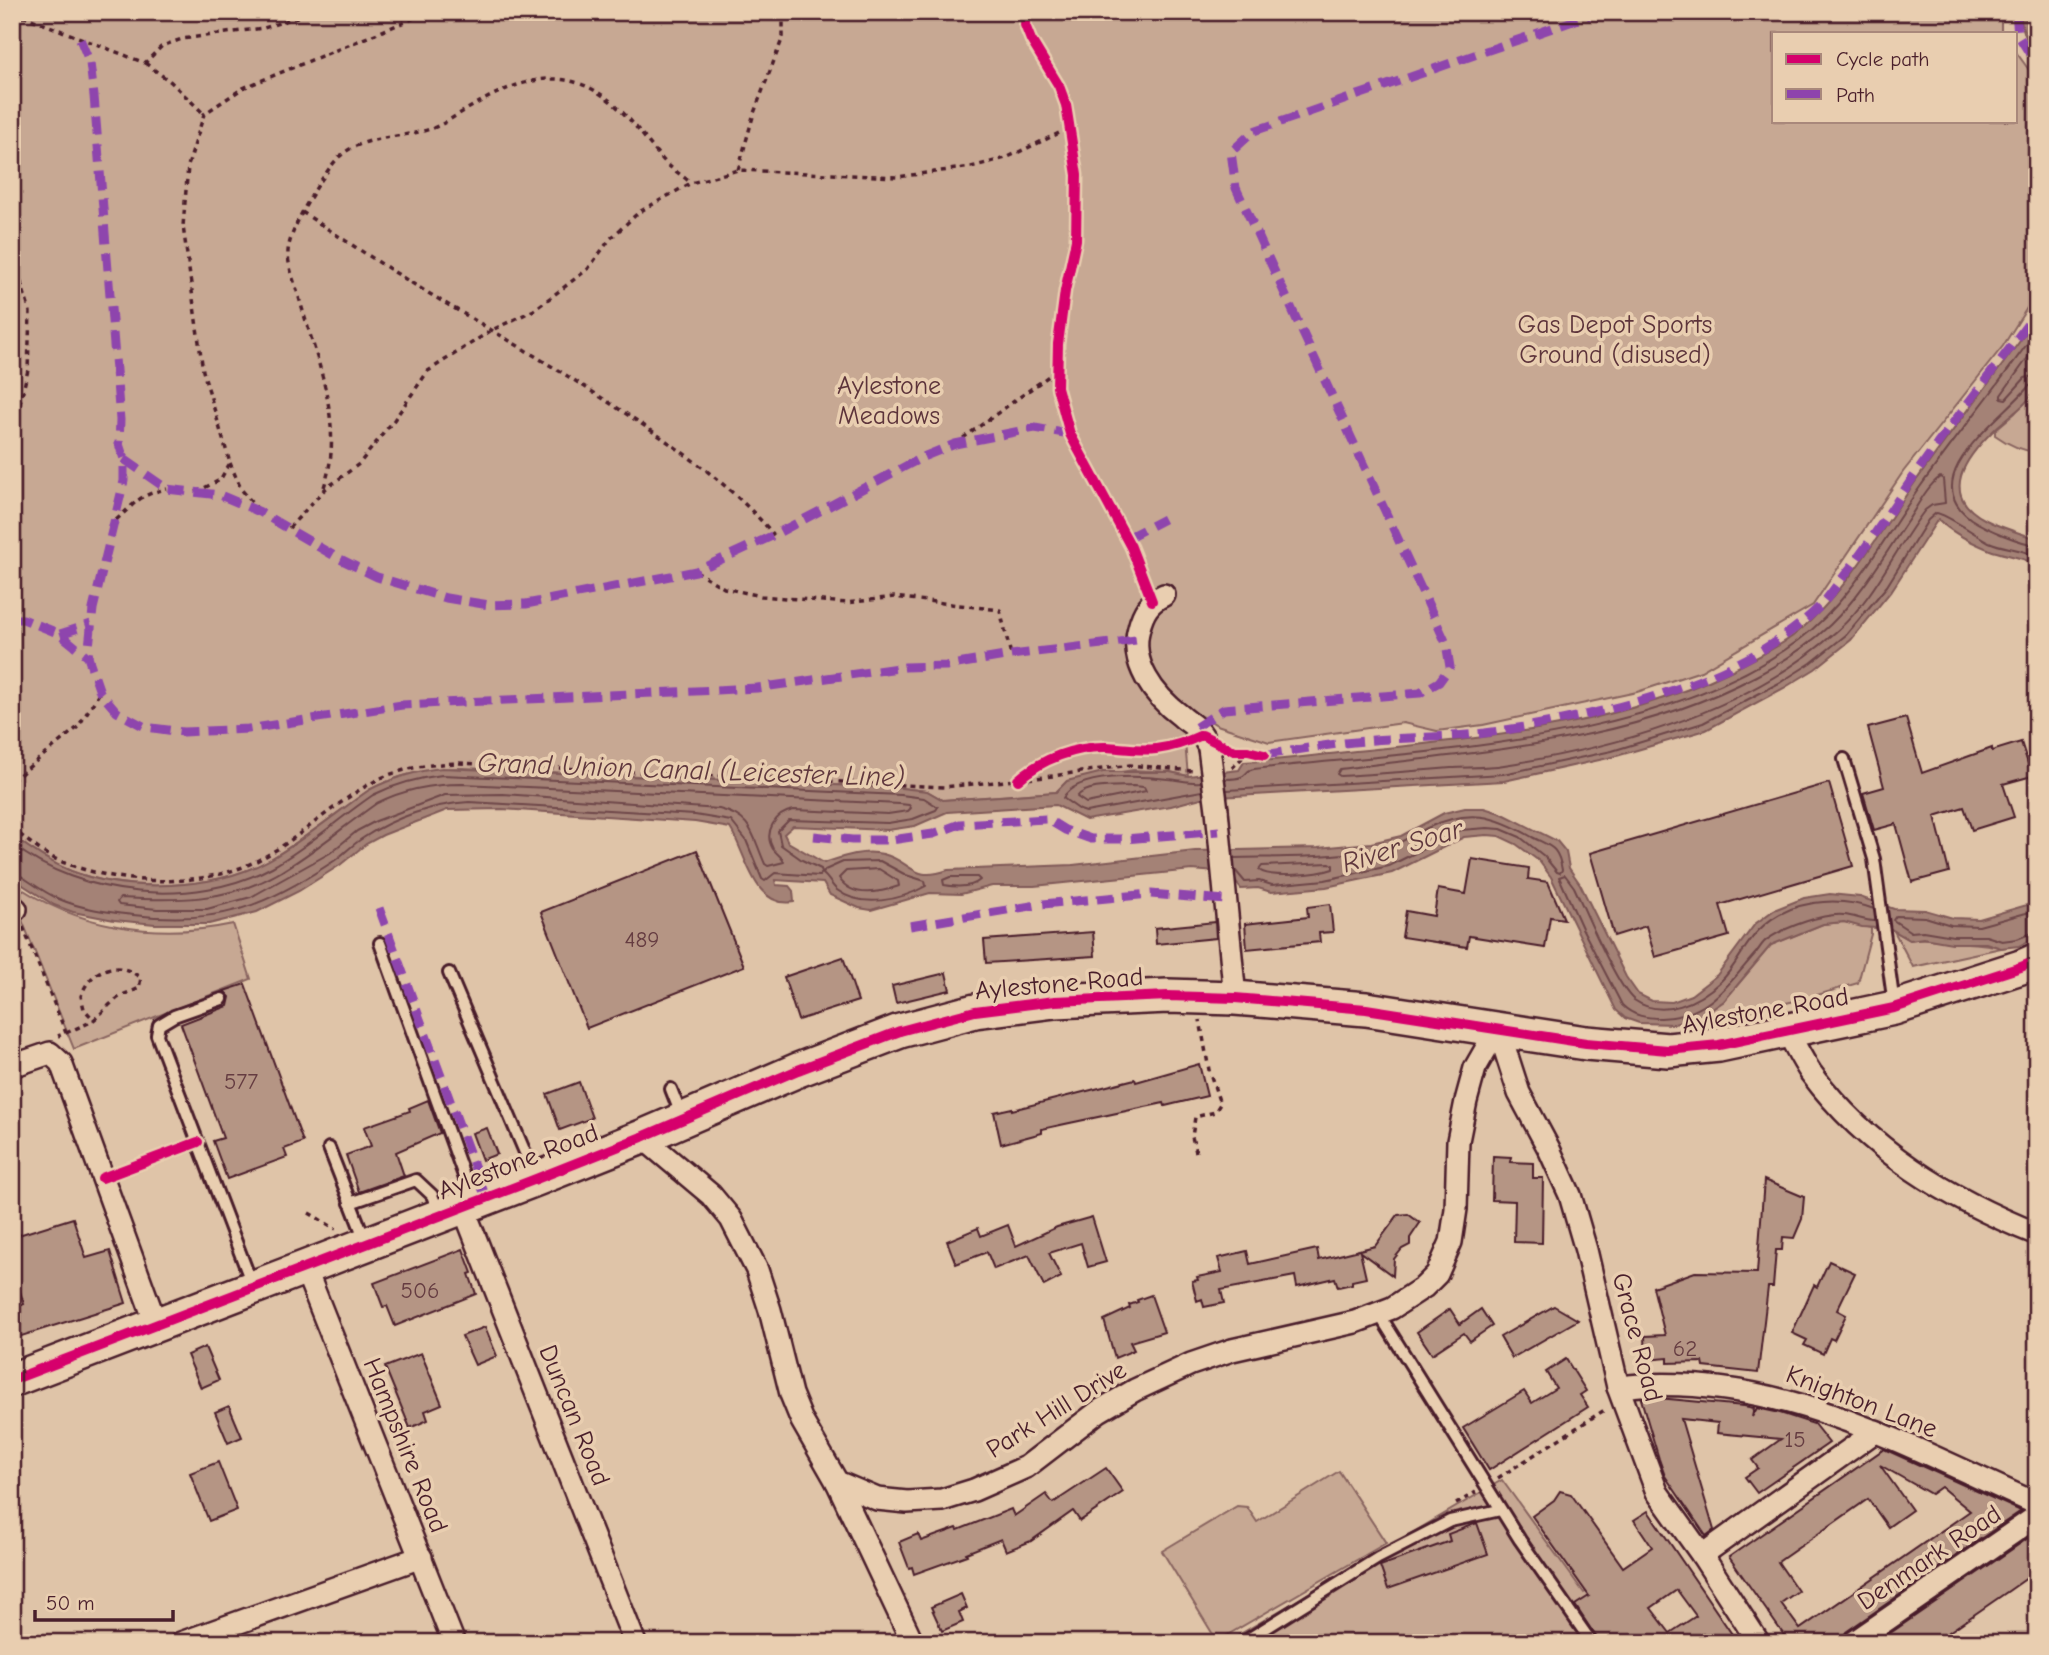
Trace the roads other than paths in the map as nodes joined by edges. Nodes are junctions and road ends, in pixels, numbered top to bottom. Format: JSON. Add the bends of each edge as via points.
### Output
{"nodes":[{"id":1,"x":1164,"y":595,"type":"dead end"},
{"id":2,"x":1844,"y":759,"type":"dead end"},
{"id":3,"x":380,"y":943,"type":"dead end"},
{"id":4,"x":2037,"y":960,"type":"edge"},
{"id":5,"x":449,"y":972,"type":"dead end"},
{"id":6,"x":1235,"y":998,"type":"junction"},
{"id":7,"x":222,"y":999,"type":"dead end"},
{"id":8,"x":1894,"y":1008,"type":"junction"},
{"id":9,"x":1497,"y":1028,"type":"junction"},
{"id":10,"x":1787,"y":1031,"type":"junction"},
{"id":11,"x":12,"y":1066,"type":"edge"},
{"id":12,"x":671,"y":1089,"type":"dead end"},
{"id":13,"x":683,"y":1120,"type":"junction"},
{"id":14,"x":642,"y":1137,"type":"junction"},
{"id":15,"x":329,"y":1148,"type":"dead end"},
{"id":16,"x":537,"y":1179,"type":"junction"},
{"id":17,"x":350,"y":1203,"type":"junction"},
{"id":18,"x":459,"y":1209,"type":"junction"},
{"id":19,"x":2037,"y":1234,"type":"edge"},
{"id":20,"x":366,"y":1245,"type":"junction"},
{"id":21,"x":305,"y":1268,"type":"junction"},
{"id":22,"x":253,"y":1287,"type":"junction"},
{"id":23,"x":1379,"y":1314,"type":"junction"},
{"id":24,"x":156,"y":1324,"type":"junction"},
{"id":25,"x":12,"y":1380,"type":"edge"},
{"id":26,"x":1618,"y":1387,"type":"junction"},
{"id":27,"x":1876,"y":1432,"type":"junction"},
{"id":28,"x":837,"y":1482,"type":"junction"},
{"id":29,"x":2037,"y":1504,"type":"edge"},
{"id":30,"x":1500,"y":1510,"type":"junction"},
{"id":31,"x":2037,"y":1516,"type":"edge"},
{"id":32,"x":1702,"y":1555,"type":"junction"},
{"id":33,"x":421,"y":1557,"type":"junction"},
{"id":34,"x":181,"y":1643,"type":"edge"},
{"id":35,"x":454,"y":1643,"type":"edge"},
{"id":36,"x":635,"y":1643,"type":"edge"},
{"id":37,"x":913,"y":1643,"type":"edge"},
{"id":38,"x":1242,"y":1643,"type":"edge"},
{"id":39,"x":1592,"y":1643,"type":"edge"},
{"id":40,"x":1759,"y":1643,"type":"edge"},
{"id":41,"x":1853,"y":1643,"type":"edge"}],
"edges":[{"from":1,"to":6,"type":"street","bridge":true,"via":[[1152,601],[1142,617],[1136,640],[1140,666],[1152,688],[1196,727],[1206,742]]},
{"from":2,"to":8,"type":"lane","via":[[1874,859]]},
{"from":3,"to":18,"type":"lane"},
{"from":4,"to":8,"type":"main road","name":"Aylestone Road"},
{"from":5,"to":16,"type":"lane"},
{"from":6,"to":9,"type":"main road","name":"Aylestone Road","via":[[1366,1009]]},
{"from":6,"to":13,"type":"main road","name":"Aylestone Road","via":[[1055,1001],[975,1011],[900,1031]]},
{"from":7,"to":22,"type":"lane","via":[[174,1016],[159,1025],[157,1035]]},
{"from":8,"to":10,"type":"main road","name":"Aylestone Road"},
{"from":9,"to":10,"type":"main road","name":"Aylestone Road","via":[[1586,1044],[1668,1050]]},
{"from":9,"to":23,"type":"street","name":"Park Hill Drive","via":[[1475,1069],[1466,1101],[1458,1141],[1456,1209],[1445,1258],[1424,1287]]},
{"from":9,"to":26,"type":"street","name":"Grace Road","via":[[1519,1093],[1570,1195]]},
{"from":10,"to":19,"type":"street","via":[[1835,1104],[1906,1167]]},
{"from":11,"to":24,"type":"street","via":[[50,1053],[61,1063]]},
{"from":12,"to":13,"type":"lane"},
{"from":13,"to":14,"type":"main road","name":"Aylestone Road"},
{"from":14,"to":16,"type":"main road","name":"Aylestone Road"},
{"from":14,"to":28,"type":"street","via":[[704,1188],[731,1219],[757,1269],[798,1412]]},
{"from":15,"to":17,"type":"lane"},
{"from":16,"to":18,"type":"main road","name":"Aylestone Road"},
{"from":17,"to":18,"type":"lane","via":[[416,1180]]},
{"from":17,"to":20,"type":"lane"},
{"from":18,"to":20,"type":"main road","name":"Aylestone Road"},
{"from":18,"to":36,"type":"street","name":"Duncan Road"},
{"from":20,"to":21,"type":"main road","name":"Aylestone Road"},
{"from":21,"to":22,"type":"main road","name":"Aylestone Road"},
{"from":21,"to":33,"type":"street","name":"Hampshire Road"},
{"from":22,"to":24,"type":"main road","name":"Aylestone Road"},
{"from":23,"to":28,"type":"street","name":"Park Hill Drive","via":[[1191,1364],[1099,1411],[1026,1467],[942,1500],[877,1499]]},
{"from":23,"to":30,"type":"lane"},
{"from":24,"to":25,"type":"main road","name":"Aylestone Road"},
{"from":26,"to":27,"type":"street","name":"Knighton Lane","via":[[1718,1387],[1770,1396]]},
{"from":26,"to":32,"type":"street","name":"Grace Road","via":[[1657,1492]]},
{"from":27,"to":29,"type":"street","name":"Knighton Lane"},
{"from":27,"to":32,"type":"street"},
{"from":28,"to":37,"type":"street"},
{"from":30,"to":38,"type":"lane","via":[[1450,1521],[1390,1552]]},
{"from":30,"to":39,"type":"lane"},
{"from":31,"to":41,"type":"street","name":"Denmark Road"},
{"from":32,"to":40,"type":"street","name":"Grace Road"},
{"from":33,"to":34,"type":"street"},
{"from":33,"to":35,"type":"street","name":"Hampshire Road"}]}
